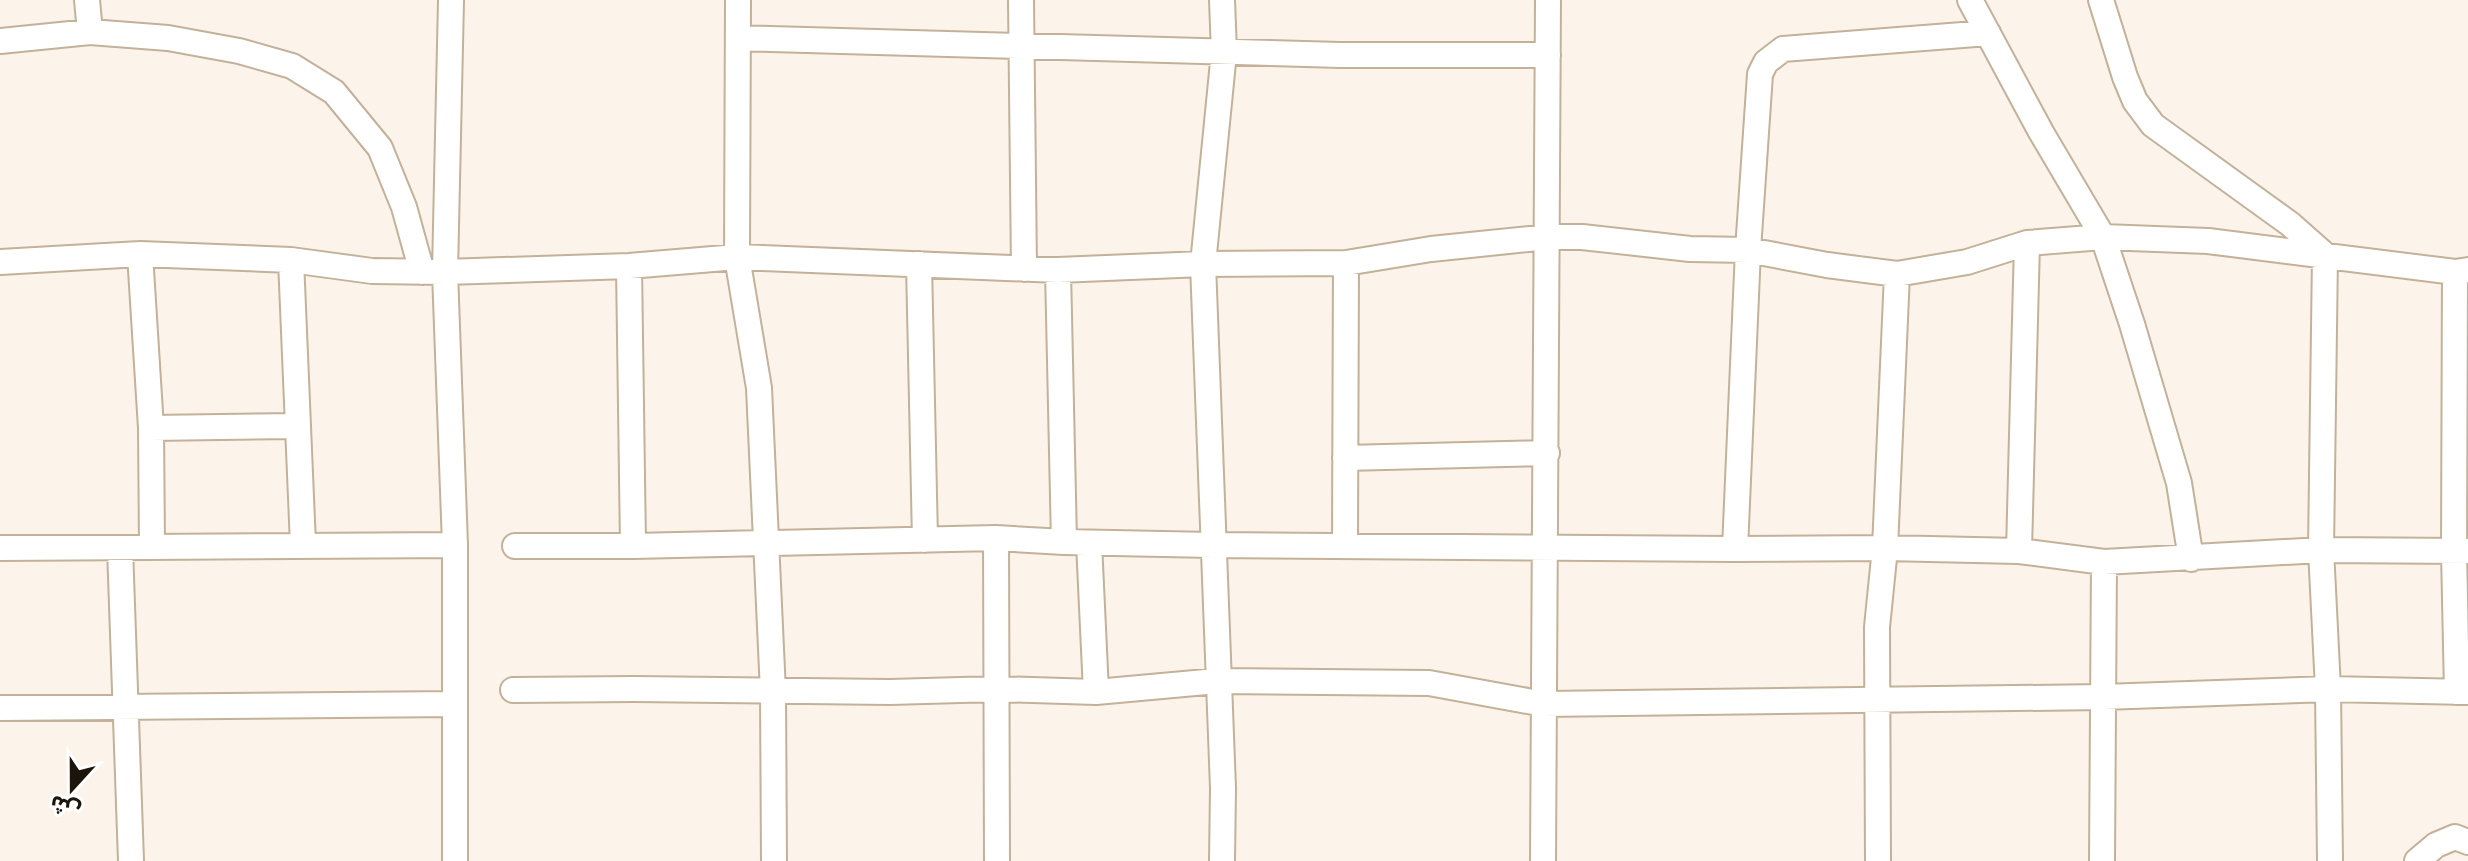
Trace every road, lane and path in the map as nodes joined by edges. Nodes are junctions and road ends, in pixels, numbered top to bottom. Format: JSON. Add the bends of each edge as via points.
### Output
{"nodes":[{"id":1,"x":87,"y":0,"type":"edge"},
{"id":2,"x":451,"y":0,"type":"edge"},
{"id":3,"x":738,"y":0,"type":"edge"},
{"id":4,"x":1021,"y":0,"type":"edge"},
{"id":5,"x":1222,"y":0,"type":"edge"},
{"id":6,"x":1548,"y":0,"type":"edge"},
{"id":7,"x":1970,"y":0,"type":"edge"},
{"id":8,"x":2101,"y":0,"type":"edge"},
{"id":9,"x":90,"y":32,"type":"junction"},
{"id":10,"x":1988,"y":33,"type":"junction"},
{"id":11,"x":738,"y":38,"type":"junction"},
{"id":12,"x":0,"y":41,"type":"edge"},
{"id":13,"x":1022,"y":47,"type":"junction"},
{"id":14,"x":1224,"y":52,"type":"junction"},
{"id":15,"x":1548,"y":55,"type":"junction"},
{"id":16,"x":1548,"y":237,"type":"junction"},
{"id":17,"x":2103,"y":237,"type":"junction"},
{"id":18,"x":2027,"y":243,"type":"junction"},
{"id":19,"x":1748,"y":250,"type":"junction"},
{"id":20,"x":140,"y":254,"type":"junction"},
{"id":21,"x":2325,"y":255,"type":"junction"},
{"id":22,"x":737,"y":257,"type":"junction"},
{"id":23,"x":291,"y":260,"type":"junction"},
{"id":24,"x":0,"y":262,"type":"edge"},
{"id":25,"x":1346,"y":263,"type":"junction"},
{"id":26,"x":919,"y":264,"type":"junction"},
{"id":27,"x":1203,"y":264,"type":"junction"},
{"id":28,"x":629,"y":266,"type":"junction"},
{"id":29,"x":1024,"y":269,"type":"junction"},
{"id":30,"x":1058,"y":270,"type":"junction"},
{"id":31,"x":2462,"y":271,"type":"edge"},
{"id":32,"x":434,"y":272,"type":"junction"},
{"id":33,"x":1897,"y":274,"type":"junction"},
{"id":34,"x":297,"y":426,"type":"junction"},
{"id":35,"x":151,"y":428,"type":"junction"},
{"id":36,"x":1547,"y":453,"type":"junction"},
{"id":37,"x":1345,"y":458,"type":"junction"},
{"id":38,"x":996,"y":538,"type":"junction"},
{"id":39,"x":925,"y":540,"type":"junction"},
{"id":40,"x":1064,"y":542,"type":"junction"},
{"id":41,"x":765,"y":543,"type":"junction"},
{"id":42,"x":1089,"y":543,"type":"junction"},
{"id":43,"x":1345,"y":544,"type":"junction"},
{"id":44,"x":303,"y":545,"type":"junction"},
{"id":45,"x":455,"y":545,"type":"junction"},
{"id":46,"x":1212,"y":545,"type":"junction"},
{"id":47,"x":515,"y":546,"type":"dead end"},
{"id":48,"x":633,"y":546,"type":"junction"},
{"id":49,"x":152,"y":547,"type":"junction"},
{"id":50,"x":0,"y":548,"type":"edge"},
{"id":51,"x":120,"y":548,"type":"junction"},
{"id":52,"x":1546,"y":548,"type":"junction"},
{"id":53,"x":1885,"y":548,"type":"junction"},
{"id":54,"x":1735,"y":549,"type":"junction"},
{"id":55,"x":2321,"y":550,"type":"junction"},
{"id":56,"x":2019,"y":551,"type":"junction"},
{"id":57,"x":2461,"y":551,"type":"edge"},
{"id":58,"x":2191,"y":559,"type":"junction"},
{"id":59,"x":2104,"y":562,"type":"junction"},
{"id":60,"x":1217,"y":681,"type":"junction"},
{"id":61,"x":996,"y":689,"type":"junction"},
{"id":62,"x":2328,"y":689,"type":"junction"},
{"id":63,"x":513,"y":690,"type":"dead end"},
{"id":64,"x":773,"y":692,"type":"junction"},
{"id":65,"x":1096,"y":692,"type":"junction"},
{"id":66,"x":2462,"y":692,"type":"edge"},
{"id":67,"x":2103,"y":697,"type":"junction"},
{"id":68,"x":1877,"y":698,"type":"junction"},
{"id":69,"x":455,"y":704,"type":"junction"},
{"id":70,"x":1544,"y":704,"type":"junction"},
{"id":71,"x":127,"y":706,"type":"junction"},
{"id":72,"x":0,"y":708,"type":"edge"},
{"id":73,"x":2468,"y":842,"type":"edge"},
{"id":74,"x":131,"y":861,"type":"edge"},
{"id":75,"x":455,"y":861,"type":"edge"},
{"id":76,"x":774,"y":861,"type":"edge"},
{"id":77,"x":997,"y":861,"type":"edge"},
{"id":78,"x":1222,"y":861,"type":"edge"},
{"id":79,"x":1543,"y":861,"type":"edge"},
{"id":80,"x":1878,"y":861,"type":"edge"},
{"id":81,"x":2102,"y":861,"type":"edge"},
{"id":82,"x":2330,"y":861,"type":"edge"},
{"id":83,"x":2417,"y":861,"type":"edge"}],
"edges":[{"from":1,"to":9,"type":"street"},
{"from":2,"to":32,"type":"street"},
{"from":3,"to":11,"type":"street"},
{"from":4,"to":13,"type":"street"},
{"from":5,"to":14,"type":"street"},
{"from":6,"to":15,"type":"street"},
{"from":7,"to":10,"type":"street"},
{"from":8,"to":21,"type":"street","via":[[2125,77],[2153,125]]},
{"from":9,"to":12,"type":"street"},
{"from":9,"to":32,"type":"street","via":[[239,51],[292,66],[334,92],[380,148]]},
{"from":10,"to":17,"type":"street"},
{"from":10,"to":19,"type":"street","via":[[1783,49],[1766,62],[1760,74]]},
{"from":11,"to":13,"type":"street"},
{"from":11,"to":22,"type":"street"},
{"from":13,"to":14,"type":"street"},
{"from":13,"to":29,"type":"street"},
{"from":14,"to":15,"type":"street"},
{"from":14,"to":27,"type":"street"},
{"from":15,"to":16,"type":"street"},
{"from":16,"to":19,"type":"street"},
{"from":16,"to":25,"type":"street"},
{"from":16,"to":36,"type":"street"},
{"from":17,"to":18,"type":"street"},
{"from":17,"to":21,"type":"street","via":[[2208,241]]},
{"from":17,"to":58,"type":"street","via":[[2179,483]]},
{"from":18,"to":33,"type":"street","via":[[1967,262]]},
{"from":18,"to":56,"type":"street"},
{"from":19,"to":33,"type":"street"},
{"from":19,"to":54,"type":"street"},
{"from":20,"to":23,"type":"street"},
{"from":20,"to":24,"type":"street"},
{"from":20,"to":35,"type":"street"},
{"from":21,"to":31,"type":"street"},
{"from":21,"to":55,"type":"street"},
{"from":22,"to":26,"type":"street"},
{"from":22,"to":28,"type":"street"},
{"from":22,"to":41,"type":"street","via":[[759,388]]},
{"from":23,"to":32,"type":"street","via":[[372,271]]},
{"from":23,"to":34,"type":"street"},
{"from":25,"to":27,"type":"street"},
{"from":25,"to":37,"type":"street"},
{"from":26,"to":29,"type":"street"},
{"from":26,"to":39,"type":"street"},
{"from":27,"to":30,"type":"street"},
{"from":27,"to":46,"type":"street"},
{"from":28,"to":32,"type":"street"},
{"from":28,"to":48,"type":"street"},
{"from":29,"to":30,"type":"street"},
{"from":30,"to":40,"type":"street"},
{"from":31,"to":57,"type":"street"},
{"from":32,"to":45,"type":"street"},
{"from":33,"to":53,"type":"street"},
{"from":34,"to":35,"type":"street"},
{"from":34,"to":44,"type":"street"},
{"from":35,"to":49,"type":"street"},
{"from":36,"to":37,"type":"street"},
{"from":36,"to":52,"type":"street"},
{"from":37,"to":43,"type":"street"},
{"from":38,"to":39,"type":"street"},
{"from":38,"to":40,"type":"street"},
{"from":38,"to":61,"type":"street"},
{"from":39,"to":41,"type":"street"},
{"from":40,"to":42,"type":"street"},
{"from":41,"to":48,"type":"street"},
{"from":41,"to":64,"type":"street"},
{"from":42,"to":46,"type":"street"},
{"from":42,"to":65,"type":"street"},
{"from":43,"to":46,"type":"street"},
{"from":43,"to":52,"type":"street"},
{"from":44,"to":45,"type":"street"},
{"from":44,"to":49,"type":"street"},
{"from":45,"to":69,"type":"street"},
{"from":46,"to":60,"type":"street"},
{"from":47,"to":48,"type":"street"},
{"from":49,"to":51,"type":"street"},
{"from":50,"to":51,"type":"street"},
{"from":51,"to":71,"type":"street"},
{"from":52,"to":54,"type":"street"},
{"from":52,"to":70,"type":"street"},
{"from":53,"to":54,"type":"street"},
{"from":53,"to":56,"type":"street"},
{"from":53,"to":68,"type":"street"},
{"from":55,"to":57,"type":"street"},
{"from":55,"to":58,"type":"street"},
{"from":55,"to":62,"type":"street"},
{"from":56,"to":59,"type":"street"},
{"from":57,"to":66,"type":"street"},
{"from":58,"to":59,"type":"street"},
{"from":59,"to":67,"type":"street"},
{"from":60,"to":65,"type":"street"},
{"from":60,"to":70,"type":"street","via":[[1429,683]]},
{"from":60,"to":78,"type":"street"},
{"from":61,"to":64,"type":"street"},
{"from":61,"to":65,"type":"street"},
{"from":61,"to":77,"type":"street"},
{"from":62,"to":66,"type":"street"},
{"from":62,"to":67,"type":"street"},
{"from":62,"to":82,"type":"street"},
{"from":63,"to":64,"type":"street"},
{"from":64,"to":76,"type":"street"},
{"from":67,"to":68,"type":"street"},
{"from":67,"to":81,"type":"street"},
{"from":68,"to":70,"type":"street"},
{"from":68,"to":80,"type":"street"},
{"from":69,"to":71,"type":"street"},
{"from":69,"to":75,"type":"street"},
{"from":70,"to":79,"type":"street"},
{"from":71,"to":72,"type":"street"},
{"from":71,"to":74,"type":"street"},
{"from":73,"to":83,"type":"street","via":[[2455,837]]}]}
